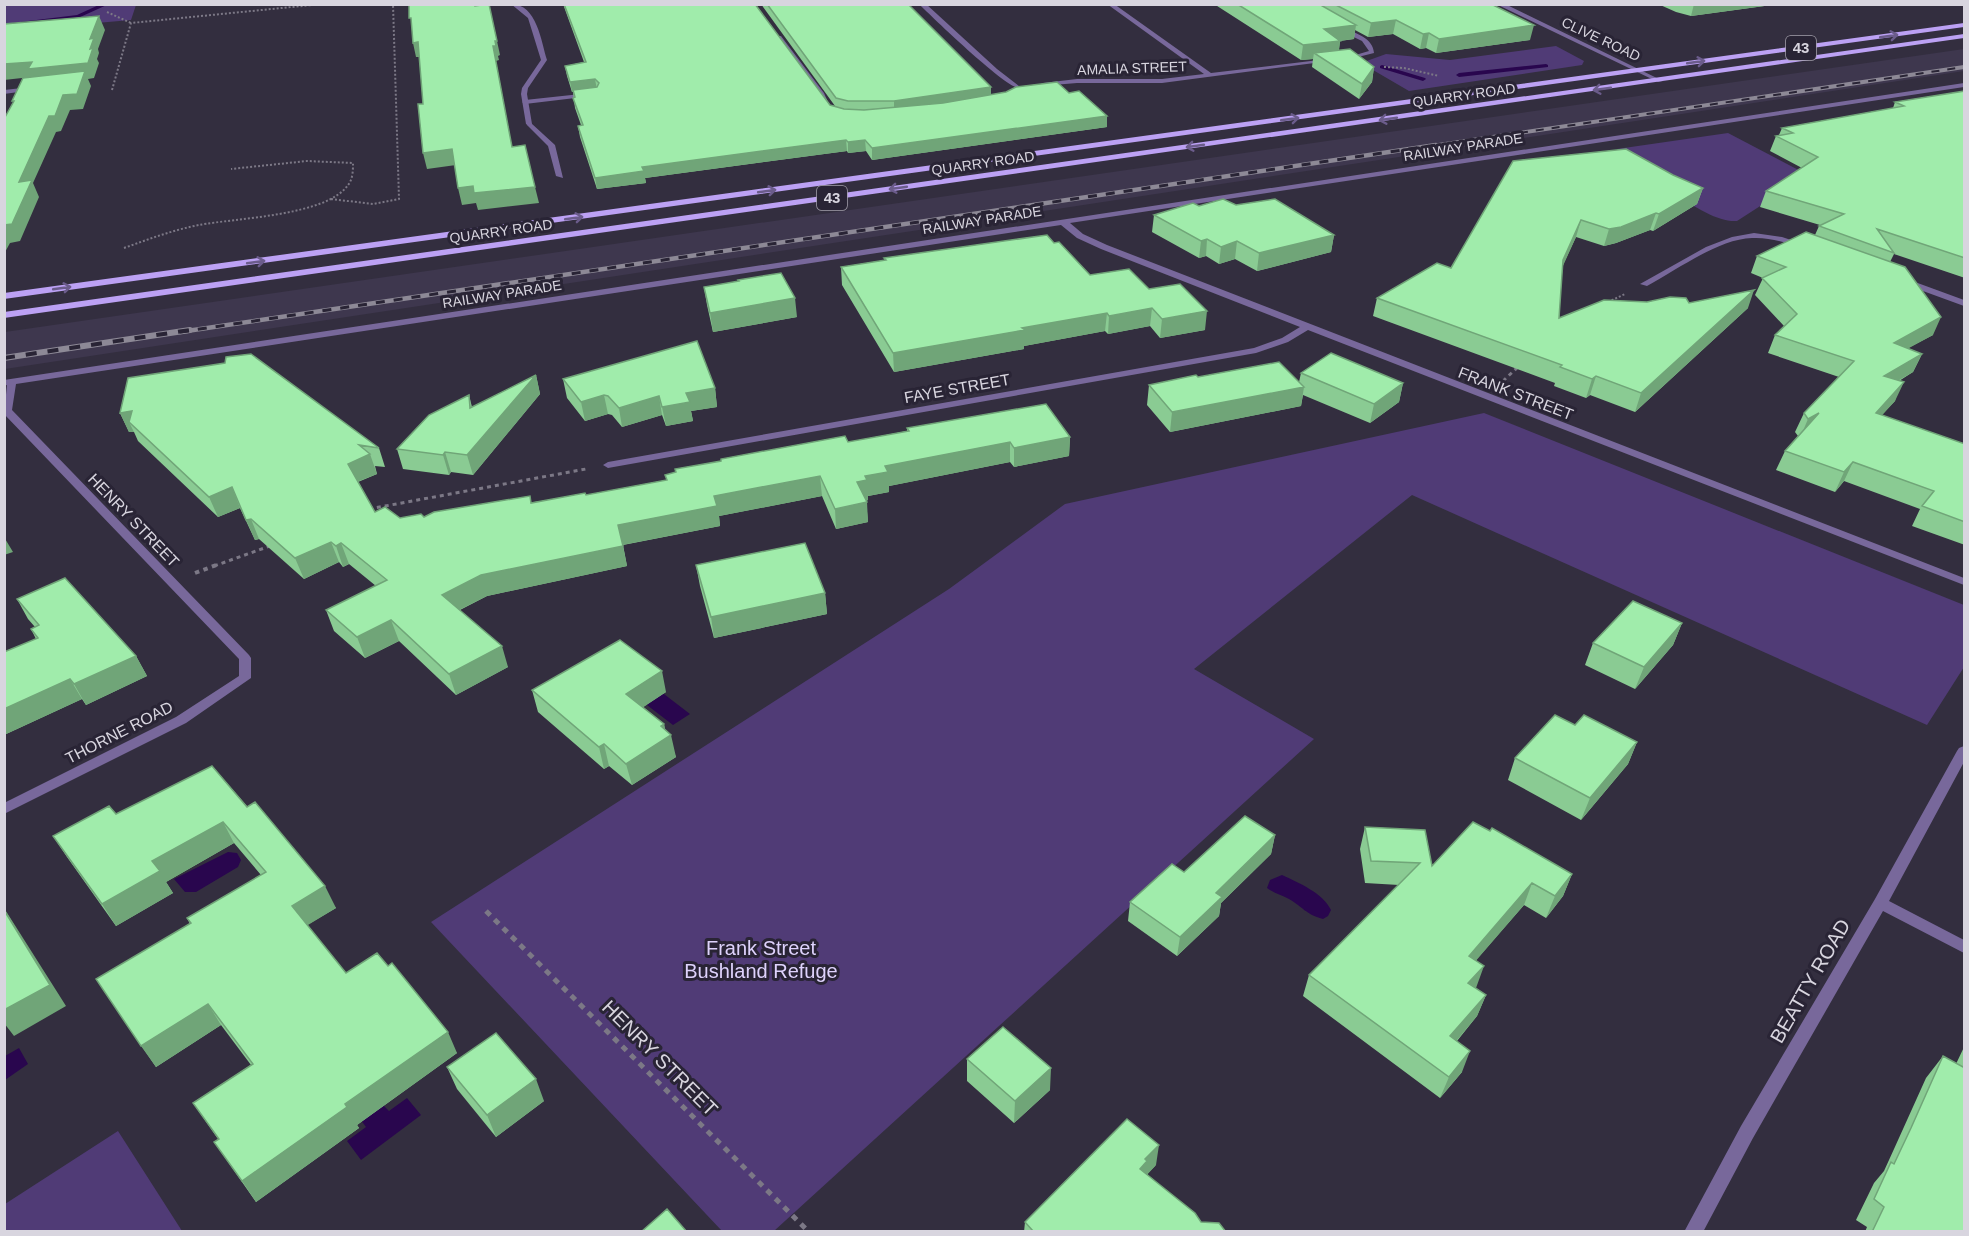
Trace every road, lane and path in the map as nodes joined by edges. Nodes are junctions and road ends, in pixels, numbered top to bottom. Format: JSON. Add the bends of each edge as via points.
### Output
{"nodes":[{"id":1,"x":322,"y":4,"type":"edge"},
{"id":2,"x":393,"y":4,"type":"edge"},
{"id":3,"x":514,"y":4,"type":"edge"},
{"id":4,"x":922,"y":4,"type":"edge"},
{"id":5,"x":1110,"y":4,"type":"edge"},
{"id":6,"x":1499,"y":4,"type":"edge"},
{"id":7,"x":107,"y":12,"type":"dead end"},
{"id":8,"x":130,"y":23,"type":"junction"},
{"id":9,"x":1965,"y":25,"type":"edge"},
{"id":10,"x":1335,"y":26,"type":"edge"},
{"id":11,"x":775,"y":31,"type":"edge"},
{"id":12,"x":1965,"y":36,"type":"edge"},
{"id":13,"x":1360,"y":57,"type":"junction"},
{"id":14,"x":1638,"y":70,"type":"junction"},
{"id":15,"x":1209,"y":75,"type":"junction"},
{"id":16,"x":1443,"y":78,"type":"dead end"},
{"id":17,"x":1660,"y":81,"type":"junction"},
{"id":18,"x":1965,"y":85,"type":"edge"},
{"id":19,"x":1026,"y":86,"type":"edge"},
{"id":20,"x":1036,"y":86,"type":"edge"},
{"id":21,"x":1017,"y":87,"type":"junction"},
{"id":22,"x":43,"y":88,"type":"edge"},
{"id":23,"x":112,"y":90,"type":"dead end"},
{"id":24,"x":4,"y":92,"type":"edge"},
{"id":25,"x":597,"y":94,"type":"edge"},
{"id":26,"x":1012,"y":95,"type":"edge"},
{"id":27,"x":525,"y":102,"type":"junction"},
{"id":28,"x":1342,"y":112,"type":"junction"},
{"id":29,"x":834,"y":113,"type":"edge"},
{"id":30,"x":1359,"y":123,"type":"junction"},
{"id":31,"x":231,"y":169,"type":"dead end"},
{"id":32,"x":560,"y":176,"type":"dead end"},
{"id":33,"x":330,"y":199,"type":"junction"},
{"id":34,"x":1063,"y":222,"type":"junction"},
{"id":35,"x":1809,"y":247,"type":"edge"},
{"id":36,"x":124,"y":248,"type":"dead end"},
{"id":37,"x":1898,"y":279,"type":"edge"},
{"id":38,"x":1644,"y":284,"type":"joint"},
{"id":39,"x":4,"y":296,"type":"edge"},
{"id":40,"x":1607,"y":303,"type":"edge"},
{"id":41,"x":1965,"y":303,"type":"edge"},
{"id":42,"x":4,"y":315,"type":"edge"},
{"id":43,"x":1306,"y":327,"type":"junction"},
{"id":44,"x":1526,"y":359,"type":"edge"},
{"id":45,"x":8,"y":383,"type":"edge"},
{"id":46,"x":1486,"y":398,"type":"junction"},
{"id":47,"x":608,"y":465,"type":"joint"},
{"id":48,"x":361,"y":512,"type":"edge"},
{"id":49,"x":272,"y":545,"type":"edge"},
{"id":50,"x":171,"y":582,"type":"junction"},
{"id":51,"x":1965,"y":582,"type":"edge"},
{"id":52,"x":245,"y":678,"type":"joint"},
{"id":53,"x":1965,"y":751,"type":"edge"},
{"id":54,"x":4,"y":809,"type":"edge"},
{"id":55,"x":1880,"y":903,"type":"junction"},
{"id":56,"x":486,"y":911,"type":"dead end"},
{"id":57,"x":1965,"y":947,"type":"edge"},
{"id":58,"x":809,"y":1232,"type":"edge"},
{"id":59,"x":1693,"y":1232,"type":"edge"}],
"edges":[{"from":1,"to":8,"type":"path"},
{"from":2,"to":33,"type":"path","via":[[399,199],[373,204]]},
{"from":3,"to":27,"type":"street","via":[[531,17],[544,60],[525,88]]},
{"from":4,"to":21,"type":"street"},
{"from":5,"to":15,"type":"street"},
{"from":6,"to":14,"type":"street","name":"CLIVE ROAD"},
{"from":7,"to":8,"type":"path"},
{"from":8,"to":23,"type":"path"},
{"from":14,"to":9,"type":"main road","name":"QUARRY ROAD","number":"43","one_way":true},
{"from":10,"to":13,"type":"street","via":[[1370,45],[1372,52]]},
{"from":11,"to":29,"type":"street"},
{"from":12,"to":17,"type":"main road","name":"QUARRY ROAD","number":"43"},
{"from":13,"to":15,"type":"street","name":"AMALIA STREET"},
{"from":13,"to":16,"type":"path","via":[[1382,68],[1404,68]]},
{"from":14,"to":17,"type":"street","name":"CLIVE ROAD"},
{"from":14,"to":28,"type":"main road","name":"QUARRY ROAD","number":"43"},
{"from":15,"to":20,"type":"street","name":"AMALIA STREET","via":[[1162,81],[1077,81]]},
{"from":17,"to":30,"type":"main road","name":"QUARRY ROAD","number":"43","one_way":true},
{"from":18,"to":34,"type":"street","name":"RAILWAY PARADE"},
{"from":19,"to":21,"type":"street"},
{"from":21,"to":26,"type":"street"},
{"from":22,"to":24,"type":"street"},
{"from":25,"to":27,"type":"street"},
{"from":27,"to":32,"type":"street","via":[[529,124],[550,145]]},
{"from":28,"to":30,"type":"main road"},
{"from":39,"to":28,"type":"main road","name":"QUARRY ROAD","number":"43","one_way":true},
{"from":30,"to":42,"type":"main road","name":"QUARRY ROAD","number":"43","one_way":true},
{"from":31,"to":33,"type":"path","via":[[290,161],[353,163],[353,175],[346,188]]},
{"from":33,"to":36,"type":"path","via":[[278,214],[199,225]]},
{"from":34,"to":43,"type":"street","name":"FRANK STREET","via":[[1080,236],[1104,247]]},
{"from":34,"to":45,"type":"street","name":"RAILWAY PARADE"},
{"from":35,"to":38,"type":"street","via":[[1766,236],[1746,236],[1725,242]]},
{"from":37,"to":41,"type":"street"},
{"from":38,"to":40,"type":"path"},
{"from":43,"to":46,"type":"street","name":"FRANK STREET"},
{"from":43,"to":47,"type":"street","name":"FAYE STREET","via":[[1285,340],[1256,350]]},
{"from":44,"to":46,"type":"path"},
{"from":45,"to":50,"type":"street","name":"HENRY STREET","via":[[8,411]]},
{"from":46,"to":51,"type":"street","name":"FRANK STREET"},
{"from":47,"to":48,"type":"path"},
{"from":49,"to":50,"type":"path"},
{"from":50,"to":52,"type":"street","name":"HENRY STREET","via":[[244,658]]},
{"from":52,"to":54,"type":"street","name":"THORNE ROAD","via":[[181,720]]},
{"from":53,"to":55,"type":"street","name":"BEATTY ROAD"},
{"from":55,"to":57,"type":"street"},
{"from":55,"to":59,"type":"street","name":"BEATTY ROAD"},
{"from":56,"to":58,"type":"path","name":"HENRY STREET"}]}
